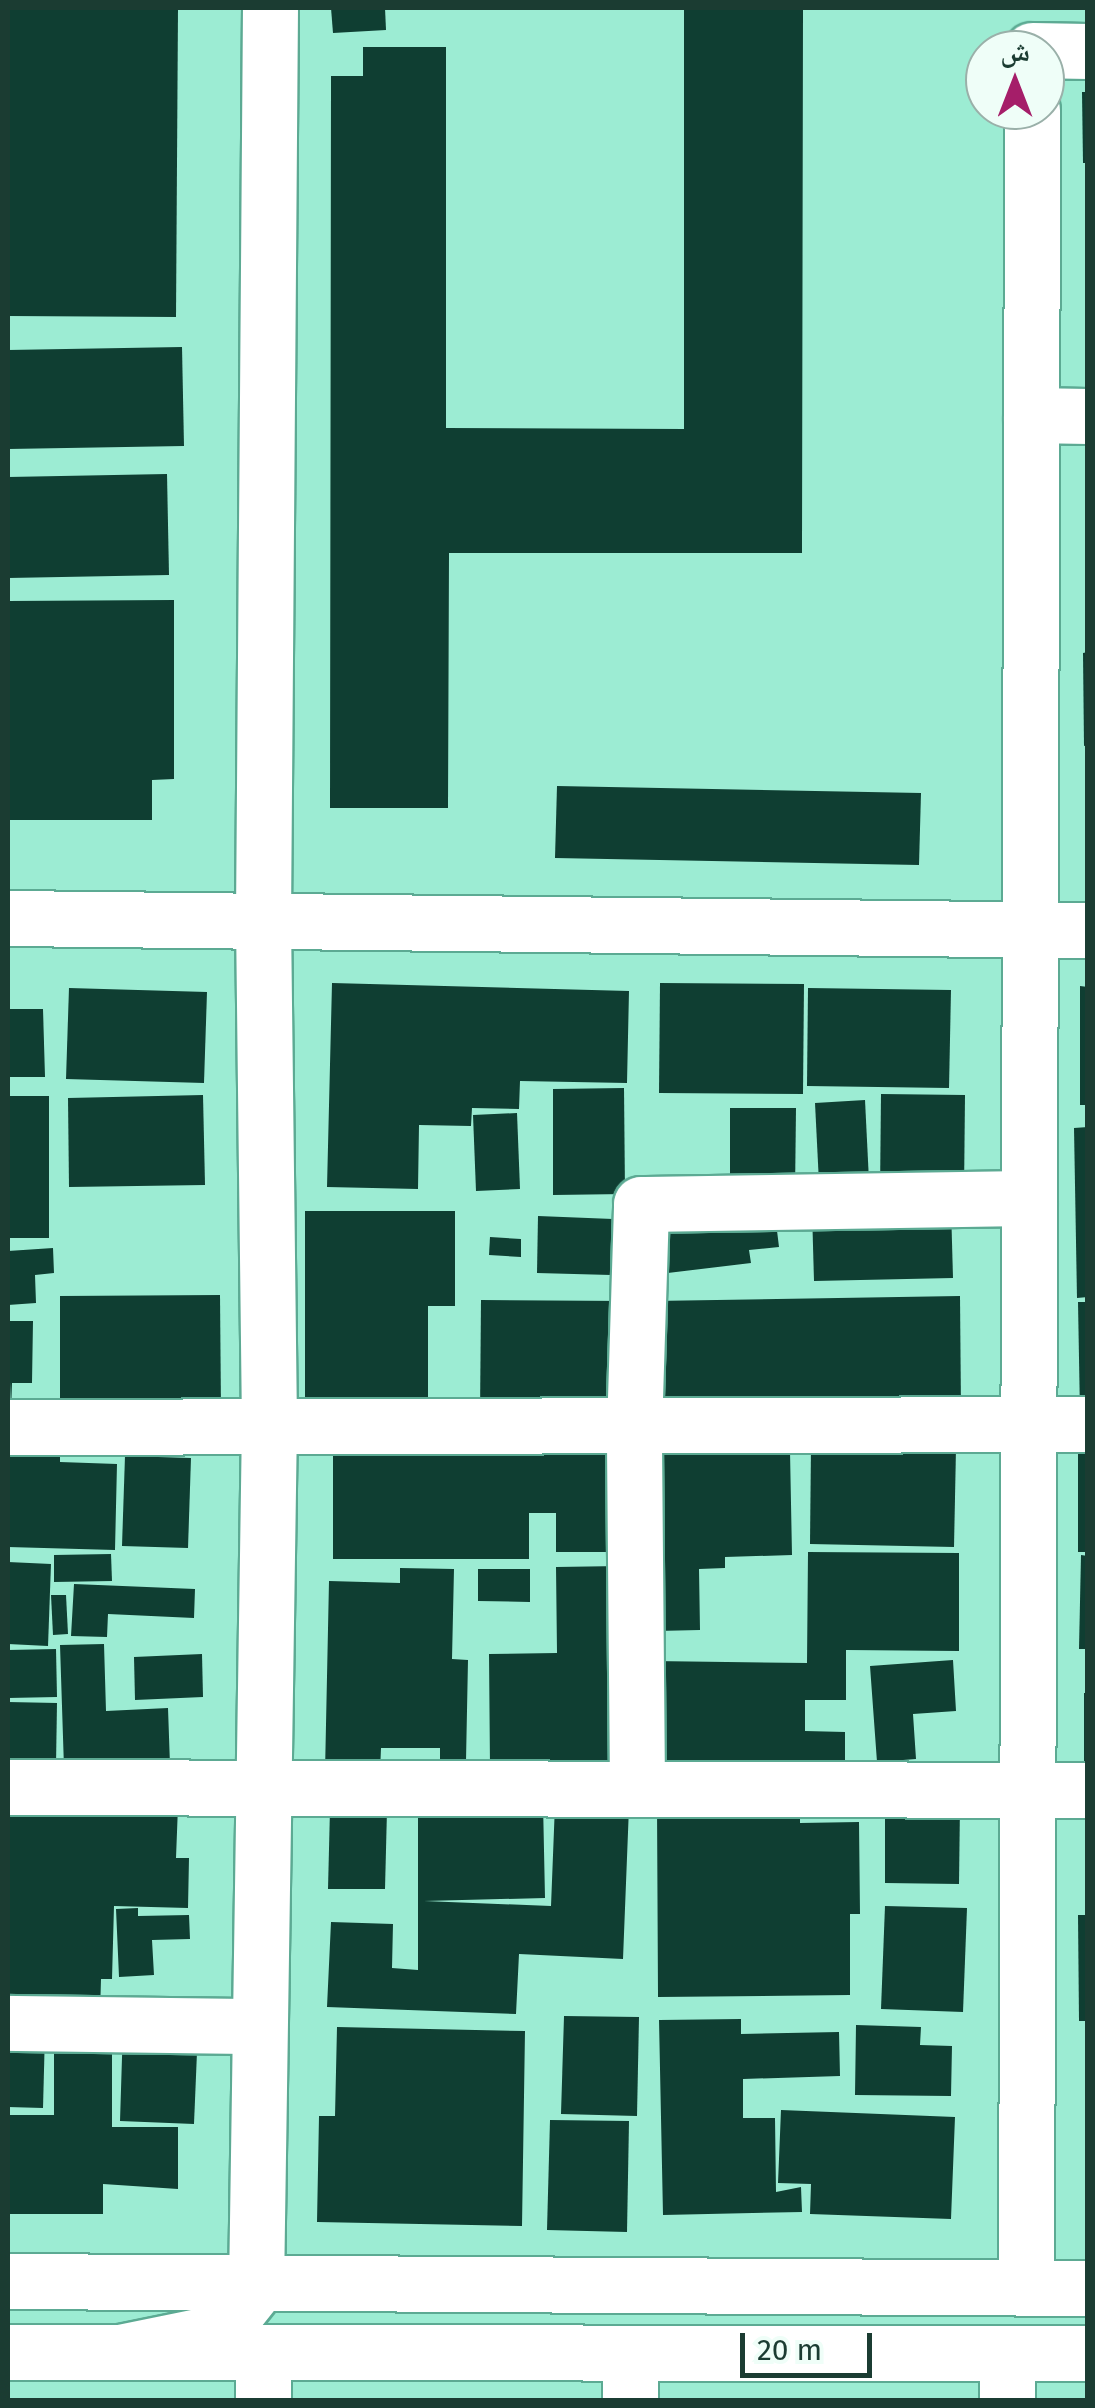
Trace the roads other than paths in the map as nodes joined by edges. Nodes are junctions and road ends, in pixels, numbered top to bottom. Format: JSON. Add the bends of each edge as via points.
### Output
{"nodes":[{"id":1,"x":270,"y":8,"type":"edge"},
{"id":2,"x":1032,"y":130,"type":"edge"},
{"id":3,"x":1031,"y":415,"type":"junction"},
{"id":4,"x":1088,"y":416,"type":"edge"},
{"id":5,"x":8,"y":918,"type":"edge"},
{"id":6,"x":263,"y":918,"type":"junction"},
{"id":7,"x":1028,"y":930,"type":"junction"},
{"id":8,"x":1088,"y":930,"type":"edge"},
{"id":9,"x":1029,"y":1198,"type":"junction"},
{"id":10,"x":1028,"y":1424,"type":"junction"},
{"id":11,"x":1088,"y":1424,"type":"edge"},
{"id":12,"x":269,"y":1426,"type":"junction"},
{"id":13,"x":8,"y":1428,"type":"edge"},
{"id":14,"x":634,"y":1430,"type":"junction"},
{"id":15,"x":8,"y":1786,"type":"edge"},
{"id":16,"x":637,"y":1788,"type":"junction"},
{"id":17,"x":259,"y":1789,"type":"junction"},
{"id":18,"x":1028,"y":1790,"type":"junction"},
{"id":19,"x":1088,"y":1790,"type":"edge"},
{"id":20,"x":8,"y":2023,"type":"edge"},
{"id":21,"x":258,"y":2026,"type":"junction"},
{"id":22,"x":8,"y":2282,"type":"edge"},
{"id":23,"x":256,"y":2288,"type":"junction"},
{"id":24,"x":1026,"y":2288,"type":"junction"},
{"id":25,"x":1088,"y":2288,"type":"edge"},
{"id":26,"x":8,"y":2352,"type":"edge"},
{"id":27,"x":120,"y":2352,"type":"junction"},
{"id":28,"x":1088,"y":2352,"type":"edge"},
{"id":29,"x":263,"y":2377,"type":"edge"},
{"id":30,"x":630,"y":2377,"type":"edge"},
{"id":31,"x":1006,"y":2377,"type":"edge"}],
"edges":[{"from":1,"to":6,"type":"street"},
{"from":2,"to":3,"type":"street"},
{"from":3,"to":4,"type":"street"},
{"from":3,"to":7,"type":"street"},
{"from":5,"to":6,"type":"street"},
{"from":6,"to":7,"type":"street"},
{"from":6,"to":12,"type":"street"},
{"from":7,"to":8,"type":"street"},
{"from":7,"to":9,"type":"street"},
{"from":9,"to":10,"type":"street"},
{"from":9,"to":14,"type":"street","via":[[640,1204]]},
{"from":10,"to":11,"type":"street"},
{"from":10,"to":14,"type":"street"},
{"from":10,"to":18,"type":"street"},
{"from":12,"to":13,"type":"street"},
{"from":12,"to":14,"type":"street"},
{"from":12,"to":17,"type":"street"},
{"from":14,"to":16,"type":"street"},
{"from":15,"to":17,"type":"street"},
{"from":16,"to":17,"type":"street"},
{"from":16,"to":18,"type":"street"},
{"from":17,"to":21,"type":"street"},
{"from":18,"to":19,"type":"street"},
{"from":18,"to":24,"type":"street"},
{"from":20,"to":21,"type":"street"},
{"from":21,"to":23,"type":"street"},
{"from":22,"to":23,"type":"street"},
{"from":23,"to":24,"type":"street"},
{"from":23,"to":27,"type":"street","via":[[222,2331]]},
{"from":24,"to":25,"type":"street"},
{"from":26,"to":27,"type":"street"},
{"from":27,"to":29,"type":"street"},
{"from":28,"to":31,"type":"street"},
{"from":29,"to":30,"type":"street"},
{"from":30,"to":31,"type":"street"}]}
